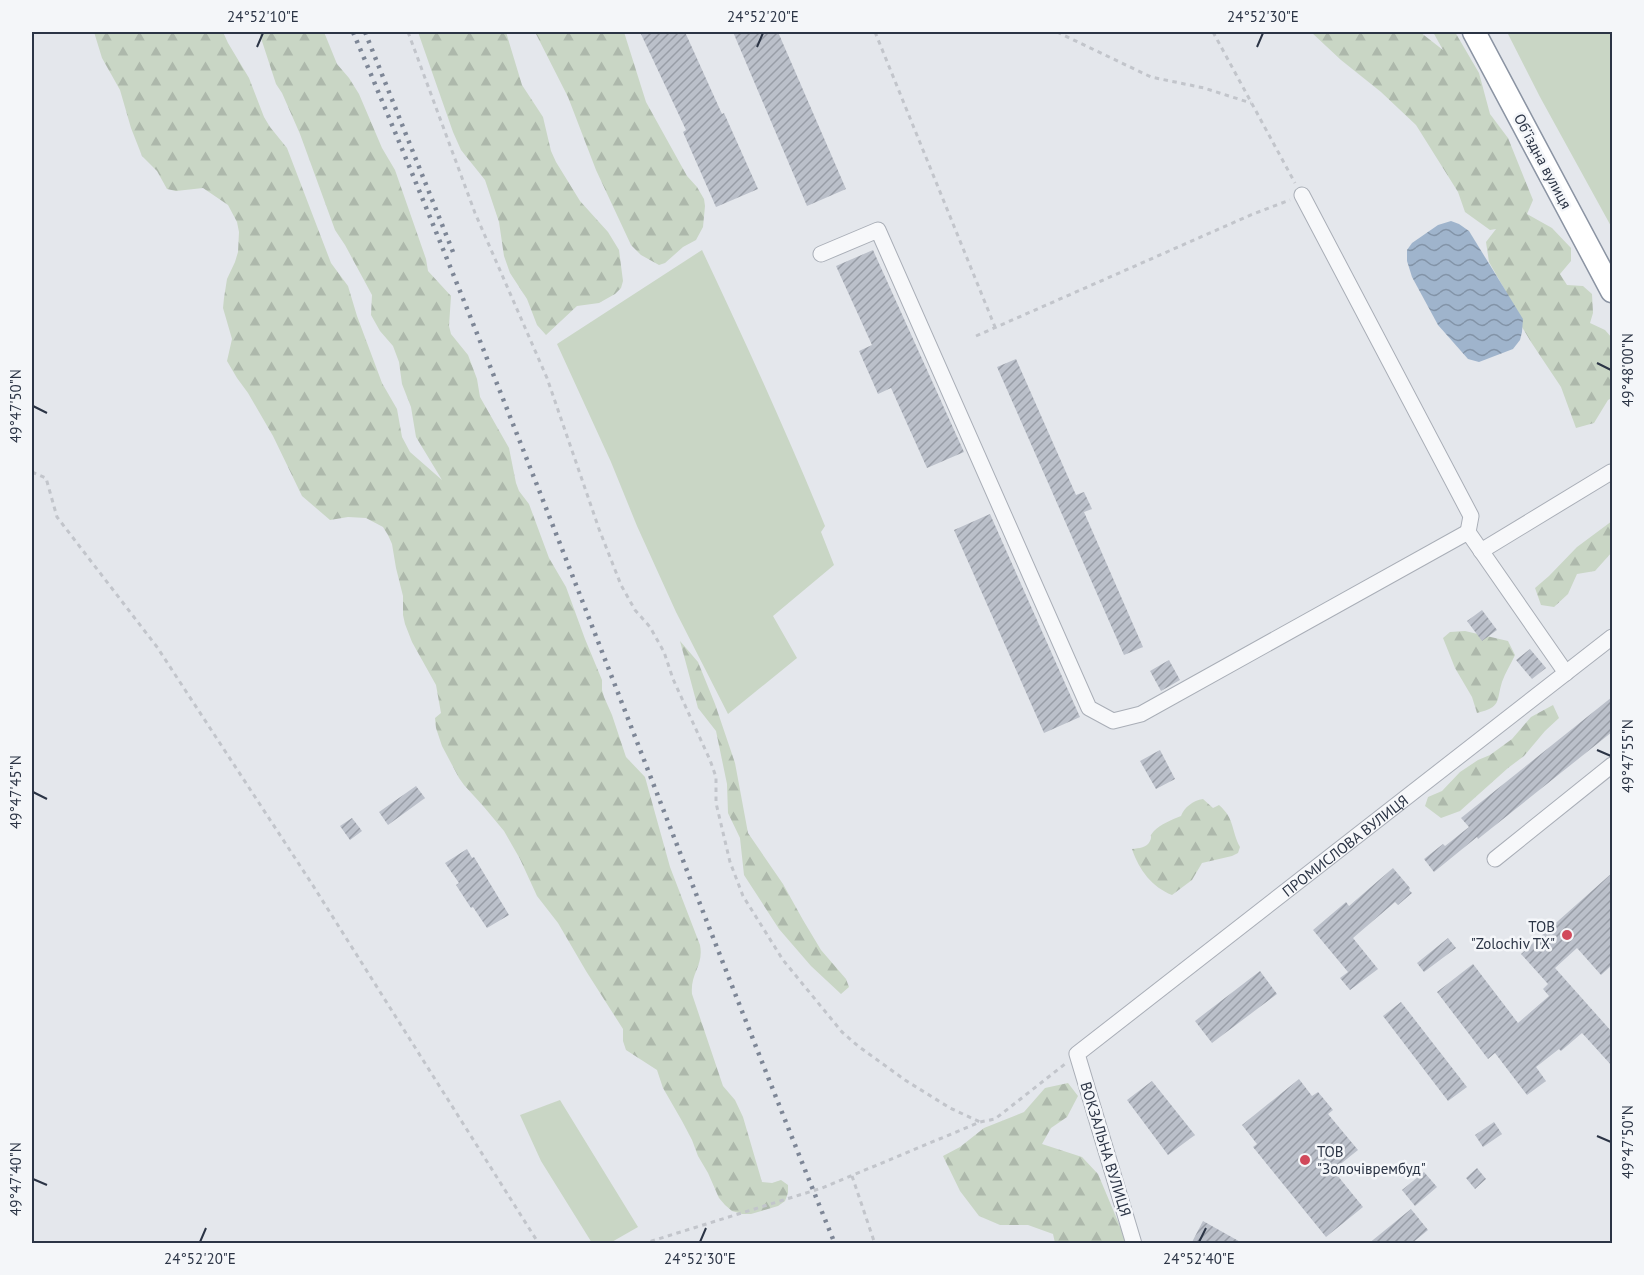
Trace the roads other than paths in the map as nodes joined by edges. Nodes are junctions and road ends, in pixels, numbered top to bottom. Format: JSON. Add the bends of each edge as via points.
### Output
{"nodes":[{"id":1,"x":1474,"y":32,"type":"edge"},
{"id":2,"x":1302,"y":195,"type":"road end"},
{"id":3,"x":821,"y":254,"type":"dead end"},
{"id":4,"x":1612,"y":291,"type":"edge"},
{"id":5,"x":1611,"y":472,"type":"edge"},
{"id":6,"x":1468,"y":532,"type":"junction"},
{"id":7,"x":1481,"y":551,"type":"junction"},
{"id":8,"x":1612,"y":637,"type":"edge"},
{"id":9,"x":1566,"y":673,"type":"junction"},
{"id":10,"x":1612,"y":765,"type":"edge"},
{"id":11,"x":1494,"y":859,"type":"dead end"},
{"id":12,"x":1077,"y":1054,"type":"joint"},
{"id":13,"x":1134,"y":1244,"type":"edge"}],
"edges":[{"from":1,"to":4,"type":"highway","name":"Обʼїздна вулиця"},
{"from":2,"to":6,"type":"street","via":[[1471,516]]},
{"from":3,"to":6,"type":"street","via":[[878,230],[1089,708],[1113,721],[1141,714]]},
{"from":5,"to":7,"type":"street"},
{"from":6,"to":7,"type":"street"},
{"from":7,"to":9,"type":"street"},
{"from":8,"to":9,"type":"street","name":"ПРОМИСЛОВА ВУЛИЦЯ"},
{"from":9,"to":12,"type":"street","name":"ПРОМИСЛОВА ВУЛИЦЯ"},
{"from":10,"to":11,"type":"street"},
{"from":12,"to":13,"type":"street","name":"ВОКЗАЛЬНА ВУЛИЦЯ"}]}
